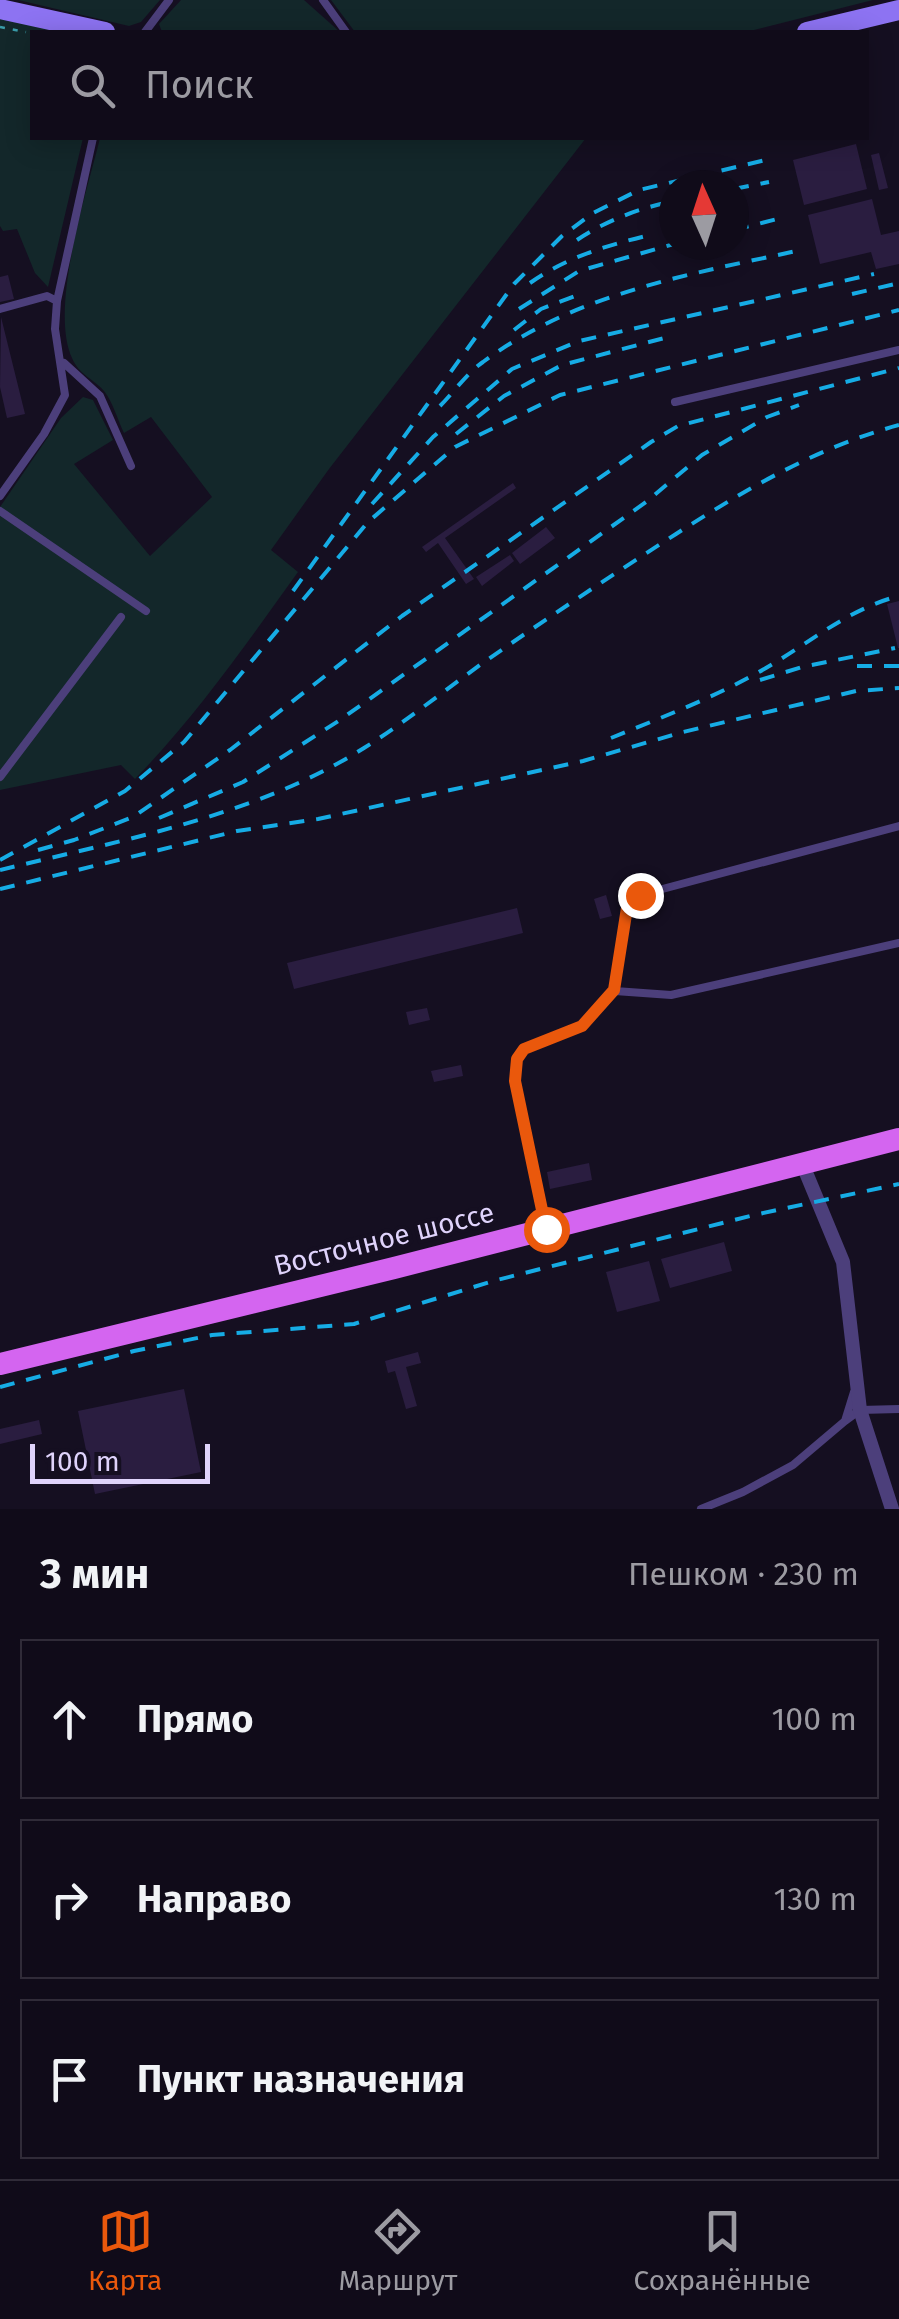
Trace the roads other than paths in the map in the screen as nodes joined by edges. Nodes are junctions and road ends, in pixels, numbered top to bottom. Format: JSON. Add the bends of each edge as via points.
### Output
{"nodes":[{"id":1,"x":170,"y":0,"type":"edge"},
{"id":2,"x":323,"y":0,"type":"edge"},
{"id":3,"x":899,"y":10,"type":"edge"},
{"id":4,"x":2,"y":11,"type":"edge"},
{"id":5,"x":95,"y":30,"type":"edge"},
{"id":6,"x":148,"y":30,"type":"edge"},
{"id":7,"x":345,"y":30,"type":"edge"},
{"id":8,"x":815,"y":30,"type":"edge"},
{"id":9,"x":93,"y":140,"type":"edge"},
{"id":10,"x":57,"y":302,"type":"junction"},
{"id":11,"x":0,"y":309,"type":"edge"},
{"id":12,"x":899,"y":350,"type":"edge"},
{"id":13,"x":61,"y":360,"type":"junction"},
{"id":14,"x":674,"y":402,"type":"dead end"},
{"id":15,"x":132,"y":466,"type":"dead end"},
{"id":16,"x":0,"y":496,"type":"edge"},
{"id":17,"x":0,"y":511,"type":"edge"},
{"id":18,"x":146,"y":611,"type":"dead end"},
{"id":19,"x":121,"y":617,"type":"dead end"},
{"id":20,"x":0,"y":778,"type":"edge"},
{"id":21,"x":899,"y":826,"type":"edge"},
{"id":22,"x":899,"y":943,"type":"edge"},
{"id":23,"x":614,"y":990,"type":"junction"},
{"id":24,"x":899,"y":1139,"type":"edge"},
{"id":25,"x":802,"y":1163,"type":"junction"},
{"id":26,"x":546,"y":1229,"type":"junction"},
{"id":27,"x":0,"y":1364,"type":"edge"},
{"id":28,"x":858,"y":1381,"type":"junction"},
{"id":29,"x":899,"y":1409,"type":"edge"},
{"id":30,"x":860,"y":1410,"type":"junction"},
{"id":31,"x":845,"y":1421,"type":"junction"},
{"id":32,"x":701,"y":1509,"type":"edge"},
{"id":33,"x":892,"y":1509,"type":"edge"}],
"edges":[{"from":1,"to":6,"type":"lane"},
{"from":2,"to":7,"type":"lane"},
{"from":3,"to":8,"type":"main road"},
{"from":4,"to":5,"type":"main road"},
{"from":9,"to":10,"type":"lane"},
{"from":10,"to":11,"type":"lane","via":[[47,296]]},
{"from":10,"to":13,"type":"lane"},
{"from":12,"to":14,"type":"lane"},
{"from":13,"to":15,"type":"lane","via":[[100,396]]},
{"from":13,"to":16,"type":"lane","via":[[64,395]]},
{"from":17,"to":18,"type":"lane"},
{"from":19,"to":20,"type":"lane"},
{"from":21,"to":23,"type":"lane","via":[[640,895],[627,908]]},
{"from":22,"to":23,"type":"lane","via":[[670,995]]},
{"from":23,"to":26,"type":"lane","via":[[582,1026],[524,1049],[517,1059],[515,1081]]},
{"from":24,"to":25,"type":"main road","name":"Восточное шоссе"},
{"from":25,"to":26,"type":"main road","name":"Восточное шоссе"},
{"from":25,"to":28,"type":"street","via":[[843,1262]]},
{"from":26,"to":27,"type":"main road","name":"Восточное шоссе"},
{"from":28,"to":30,"type":"street"},
{"from":28,"to":31,"type":"lane"},
{"from":29,"to":30,"type":"lane"},
{"from":30,"to":31,"type":"lane"},
{"from":30,"to":33,"type":"street"},
{"from":31,"to":32,"type":"lane","via":[[793,1465]]}]}
